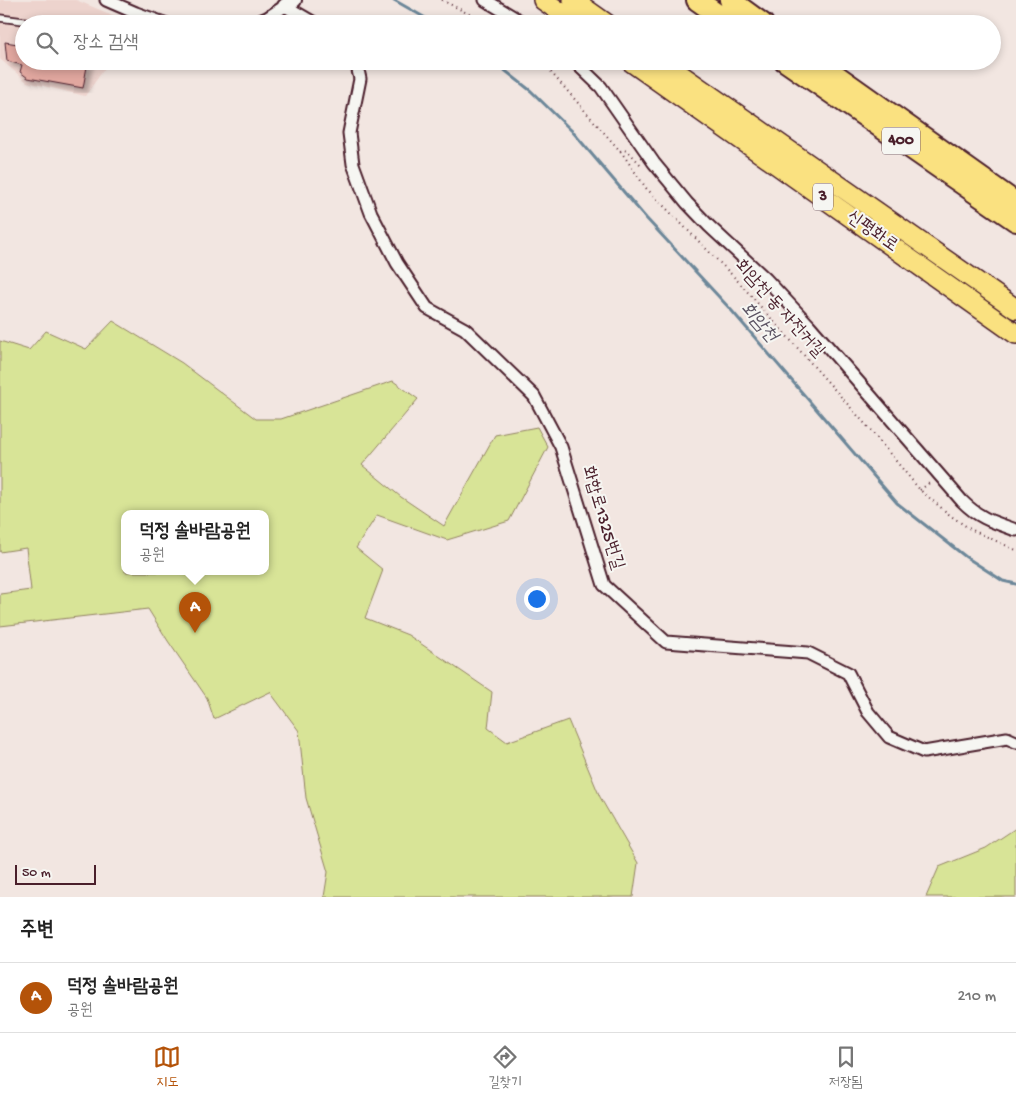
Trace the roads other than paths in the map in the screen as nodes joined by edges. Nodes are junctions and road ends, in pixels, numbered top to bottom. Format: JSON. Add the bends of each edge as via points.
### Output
{"nodes":[{"id":1,"x":106,"y":0,"type":"edge"},
{"id":2,"x":485,"y":0,"type":"edge"},
{"id":3,"x":543,"y":0,"type":"edge"},
{"id":4,"x":573,"y":0,"type":"edge"},
{"id":5,"x":697,"y":0,"type":"edge"},
{"id":6,"x":730,"y":0,"type":"edge"},
{"id":7,"x":289,"y":3,"type":"edge"},
{"id":8,"x":136,"y":13,"type":"joint"},
{"id":9,"x":142,"y":15,"type":"edge"},
{"id":10,"x":271,"y":15,"type":"edge"},
{"id":11,"x":304,"y":15,"type":"edge"},
{"id":12,"x":509,"y":15,"type":"edge"},
{"id":13,"x":564,"y":15,"type":"edge"},
{"id":14,"x":594,"y":15,"type":"edge"},
{"id":15,"x":718,"y":15,"type":"edge"},
{"id":16,"x":751,"y":15,"type":"edge"},
{"id":17,"x":0,"y":18,"type":"edge"},
{"id":18,"x":15,"y":20,"type":"edge"},
{"id":19,"x":358,"y":70,"type":"edge"},
{"id":20,"x":583,"y":70,"type":"edge"},
{"id":21,"x":643,"y":70,"type":"edge"},
{"id":22,"x":674,"y":70,"type":"edge"},
{"id":23,"x":798,"y":70,"type":"edge"},
{"id":24,"x":829,"y":70,"type":"edge"},
{"id":25,"x":1016,"y":203,"type":"edge"},
{"id":26,"x":1016,"y":221,"type":"edge"},
{"id":27,"x":1016,"y":309,"type":"edge"},
{"id":28,"x":1016,"y":334,"type":"edge"},
{"id":29,"x":1016,"y":530,"type":"edge"},
{"id":30,"x":1016,"y":742,"type":"edge"}],
"edges":[{"from":1,"to":8,"type":"street"},
{"from":2,"to":12,"type":"street"},
{"from":3,"to":13,"type":"highway"},
{"from":4,"to":14,"type":"highway"},
{"from":5,"to":15,"type":"highway"},
{"from":6,"to":16,"type":"highway"},
{"from":7,"to":10,"type":"street"},
{"from":7,"to":11,"type":"street"},
{"from":8,"to":9,"type":"street"},
{"from":17,"to":18,"type":"lane"},
{"from":19,"to":30,"type":"street","name":"화합로1325번길","via":[[360,79],[349,133],[353,164],[371,213],[397,263],[427,308],[465,329],[534,396],[561,447],[604,585],[666,642],[808,653],[848,672],[868,712],[889,736],[924,752],[1006,738]]},
{"from":20,"to":29,"type":"street","via":[[601,88],[687,203],[766,279],[975,514]]},
{"from":21,"to":28,"type":"highway","name":"신평화로","number":"3"},
{"from":22,"to":27,"type":"highway","name":"신평화로","number":"3"},
{"from":23,"to":26,"type":"highway","number":"400"},
{"from":24,"to":25,"type":"highway","number":"400"}]}
